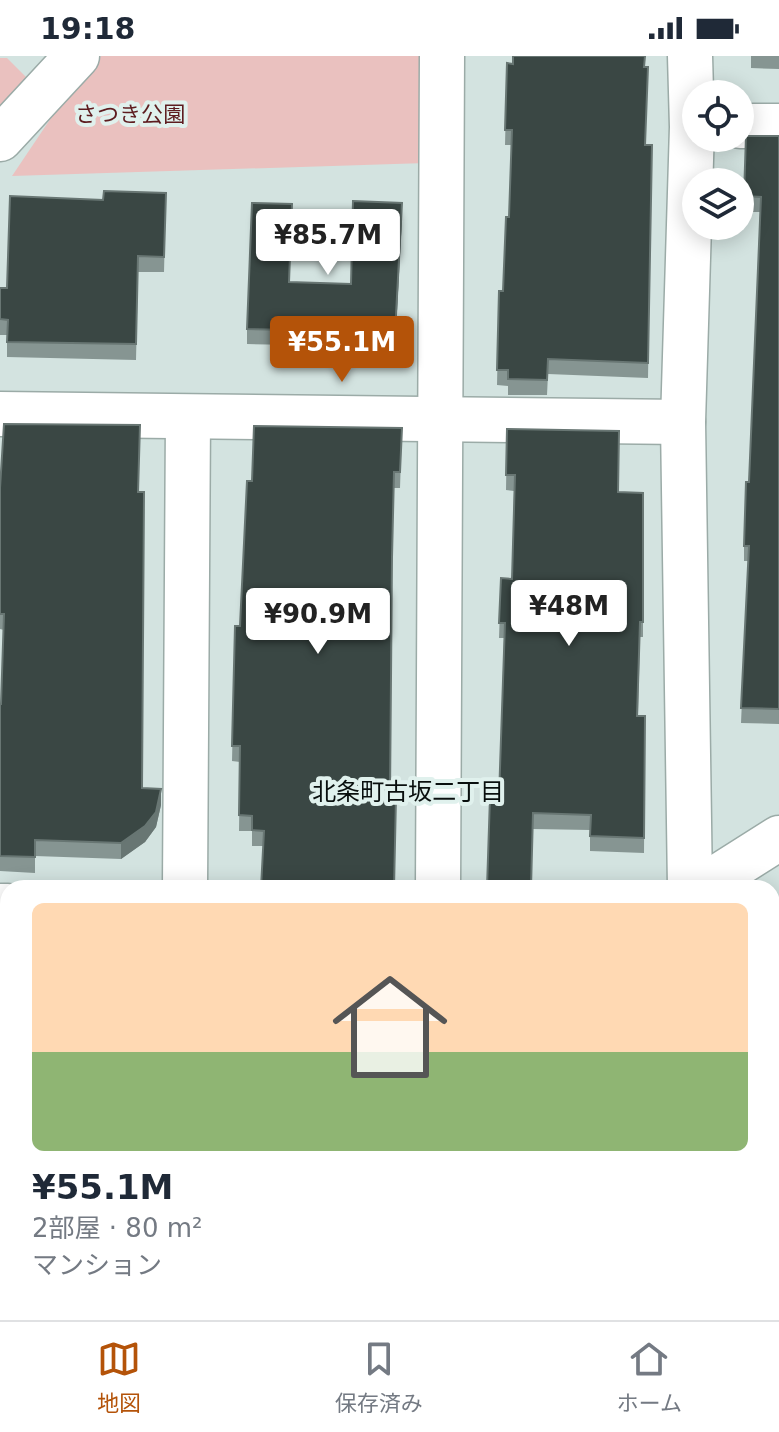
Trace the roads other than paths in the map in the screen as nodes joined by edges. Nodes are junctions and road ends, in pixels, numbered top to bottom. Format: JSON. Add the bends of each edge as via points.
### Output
{"nodes":[{"id":1,"x":442,"y":56,"type":"edge"},
{"id":2,"x":690,"y":56,"type":"edge"},
{"id":3,"x":59,"y":60,"type":"edge"},
{"id":4,"x":691,"y":80,"type":"edge"},
{"id":5,"x":754,"y":126,"type":"edge"},
{"id":6,"x":779,"y":126,"type":"edge"},
{"id":7,"x":0,"y":139,"type":"edge"},
{"id":8,"x":693,"y":152,"type":"edge"},
{"id":9,"x":0,"y":414,"type":"edge"},
{"id":10,"x":188,"y":417,"type":"junction"},
{"id":11,"x":439,"y":419,"type":"junction"},
{"id":12,"x":683,"y":422,"type":"junction"},
{"id":13,"x":779,"y":838,"type":"edge"},
{"id":14,"x":185,"y":880,"type":"edge"},
{"id":15,"x":438,"y":880,"type":"edge"},
{"id":16,"x":690,"y":880,"type":"edge"},
{"id":17,"x":713,"y":880,"type":"edge"}],
"edges":[{"from":1,"to":11,"type":"street"},
{"from":2,"to":4,"type":"street"},
{"from":3,"to":7,"type":"street"},
{"from":5,"to":6,"type":"street"},
{"from":8,"to":12,"type":"street"},
{"from":9,"to":10,"type":"street"},
{"from":10,"to":11,"type":"street"},
{"from":10,"to":14,"type":"street"},
{"from":11,"to":12,"type":"street"},
{"from":11,"to":15,"type":"street"},
{"from":12,"to":16,"type":"street"},
{"from":13,"to":17,"type":"street"}]}
